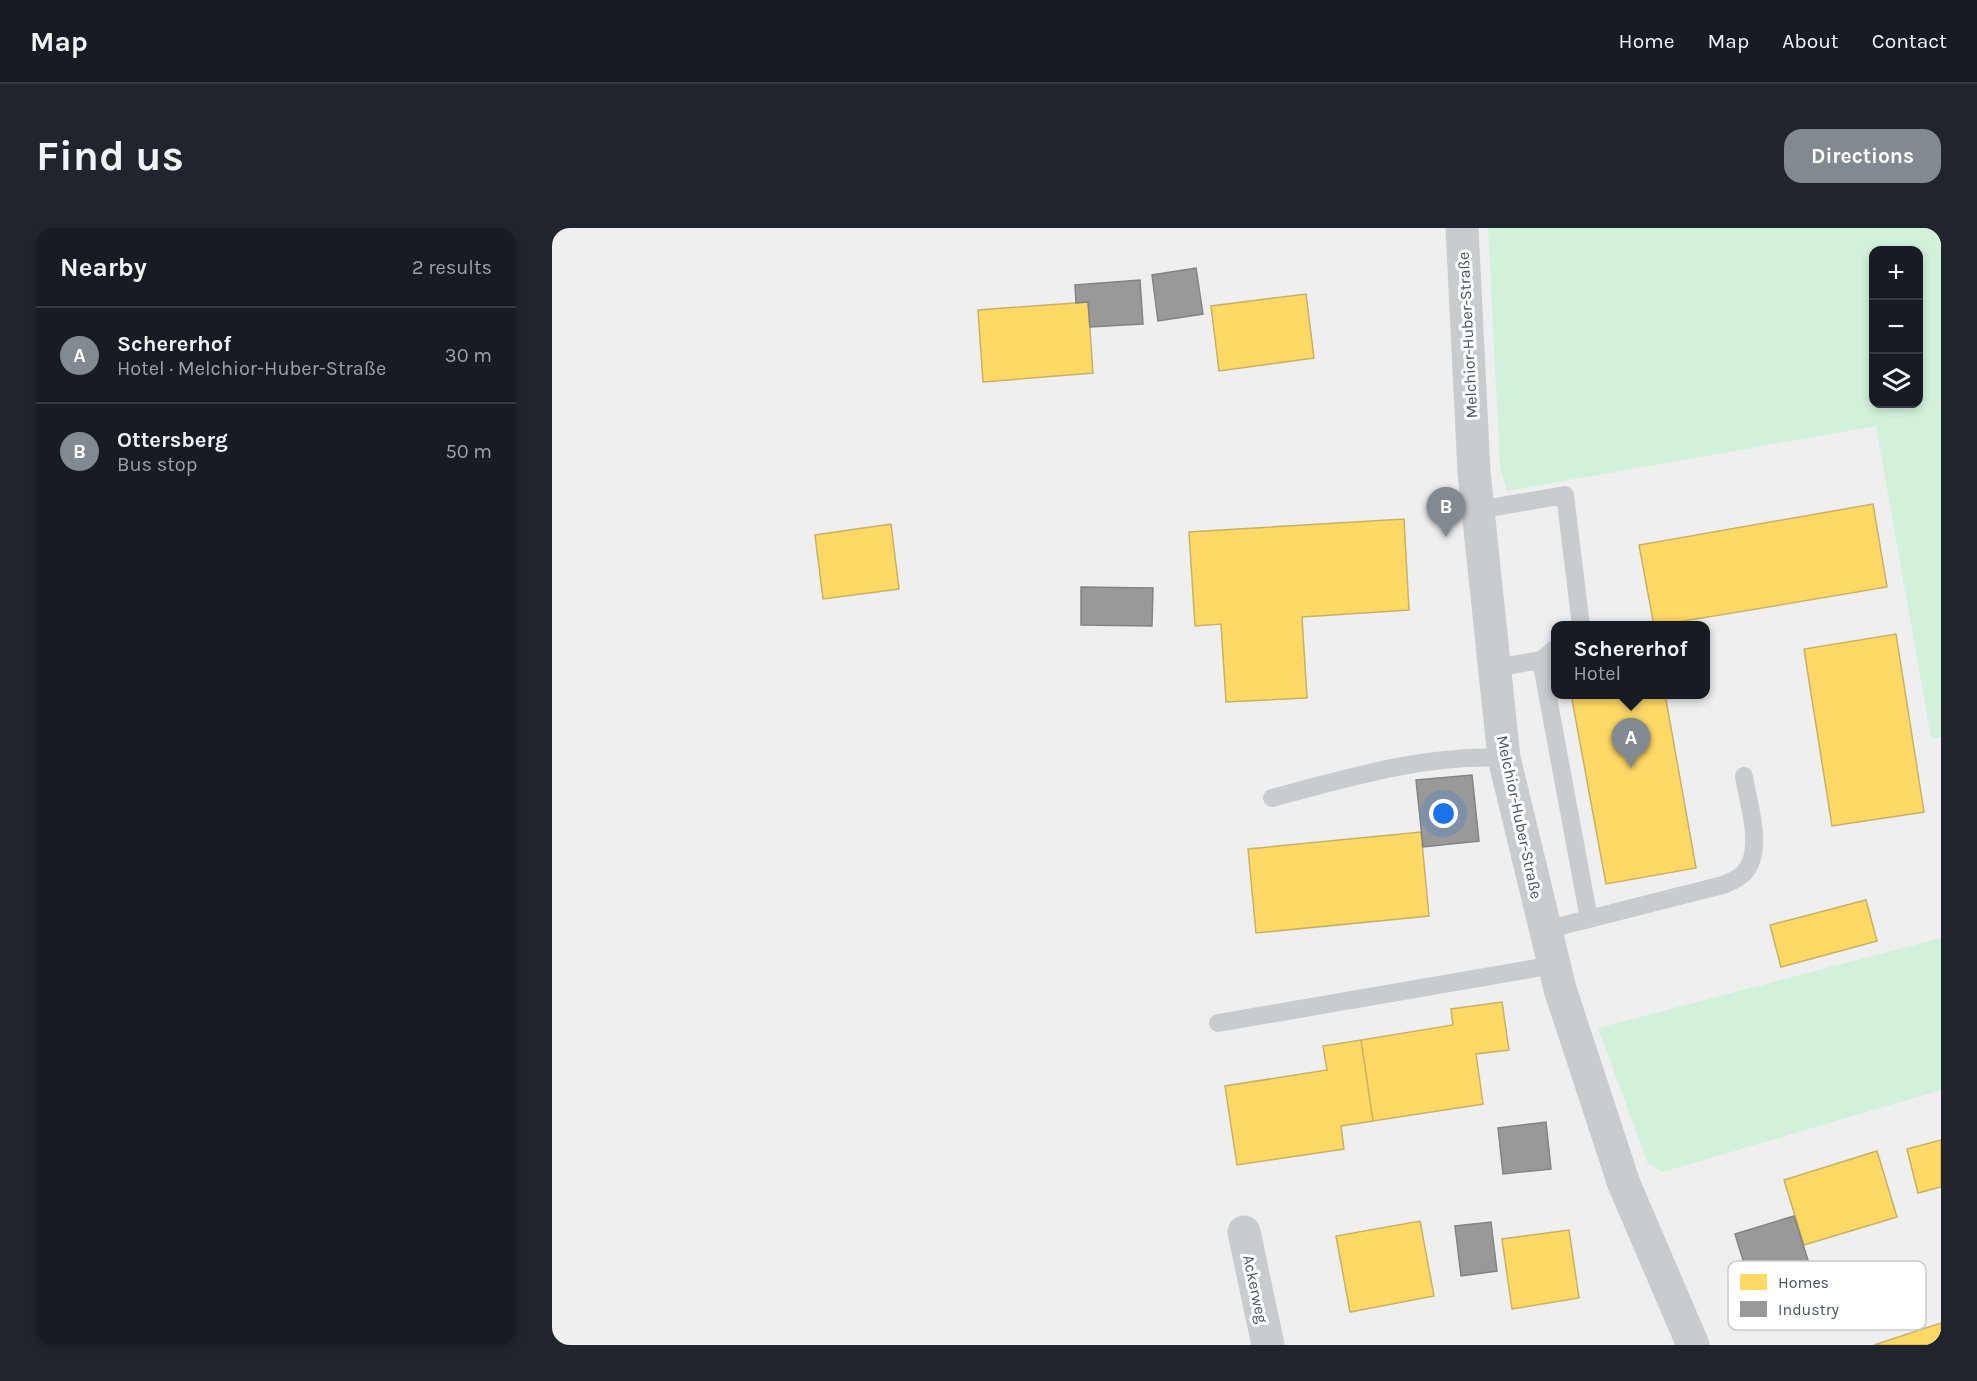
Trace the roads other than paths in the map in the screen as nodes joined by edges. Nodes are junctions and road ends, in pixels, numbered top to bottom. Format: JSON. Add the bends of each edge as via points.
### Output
{"nodes":[{"id":1,"x":1462,"y":228,"type":"edge"},
{"id":2,"x":1478,"y":510,"type":"junction"},
{"id":3,"x":1580,"y":621,"type":"edge"},
{"id":4,"x":1551,"y":652,"type":"edge"},
{"id":5,"x":1541,"y":660,"type":"junction"},
{"id":6,"x":1494,"y":668,"type":"junction"},
{"id":7,"x":1504,"y":758,"type":"junction"},
{"id":8,"x":1744,"y":776,"type":"dead end"},
{"id":9,"x":1272,"y":798,"type":"dead end"},
{"id":10,"x":1589,"y":919,"type":"junction"},
{"id":11,"x":1545,"y":930,"type":"junction"},
{"id":12,"x":1554,"y":965,"type":"junction"},
{"id":13,"x":1218,"y":1023,"type":"dead end"},
{"id":14,"x":1245,"y":1232,"type":"dead end"},
{"id":15,"x":1268,"y":1345,"type":"edge"},
{"id":16,"x":1694,"y":1345,"type":"edge"}],
"edges":[{"from":1,"to":2,"type":"street","name":"Melchior-Huber-Straße"},
{"from":2,"to":3,"type":"lane","via":[[1564,495]]},
{"from":2,"to":6,"type":"street","name":"Melchior-Huber-Straße"},
{"from":4,"to":5,"type":"lane"},
{"from":5,"to":6,"type":"lane"},
{"from":5,"to":10,"type":"lane"},
{"from":6,"to":7,"type":"street","name":"Melchior-Huber-Straße"},
{"from":7,"to":9,"type":"lane","via":[[1477,756],[1367,773]]},
{"from":7,"to":11,"type":"street","name":"Melchior-Huber-Straße"},
{"from":8,"to":10,"type":"lane","via":[[1755,845],[1751,864],[1742,876],[1723,885]]},
{"from":10,"to":11,"type":"lane"},
{"from":11,"to":12,"type":"street","name":"Melchior-Huber-Straße"},
{"from":12,"to":13,"type":"lane"},
{"from":12,"to":16,"type":"street","name":"Melchior-Huber-Straße","via":[[1624,1184]]},
{"from":14,"to":15,"type":"street","name":"Ackerweg"}]}
